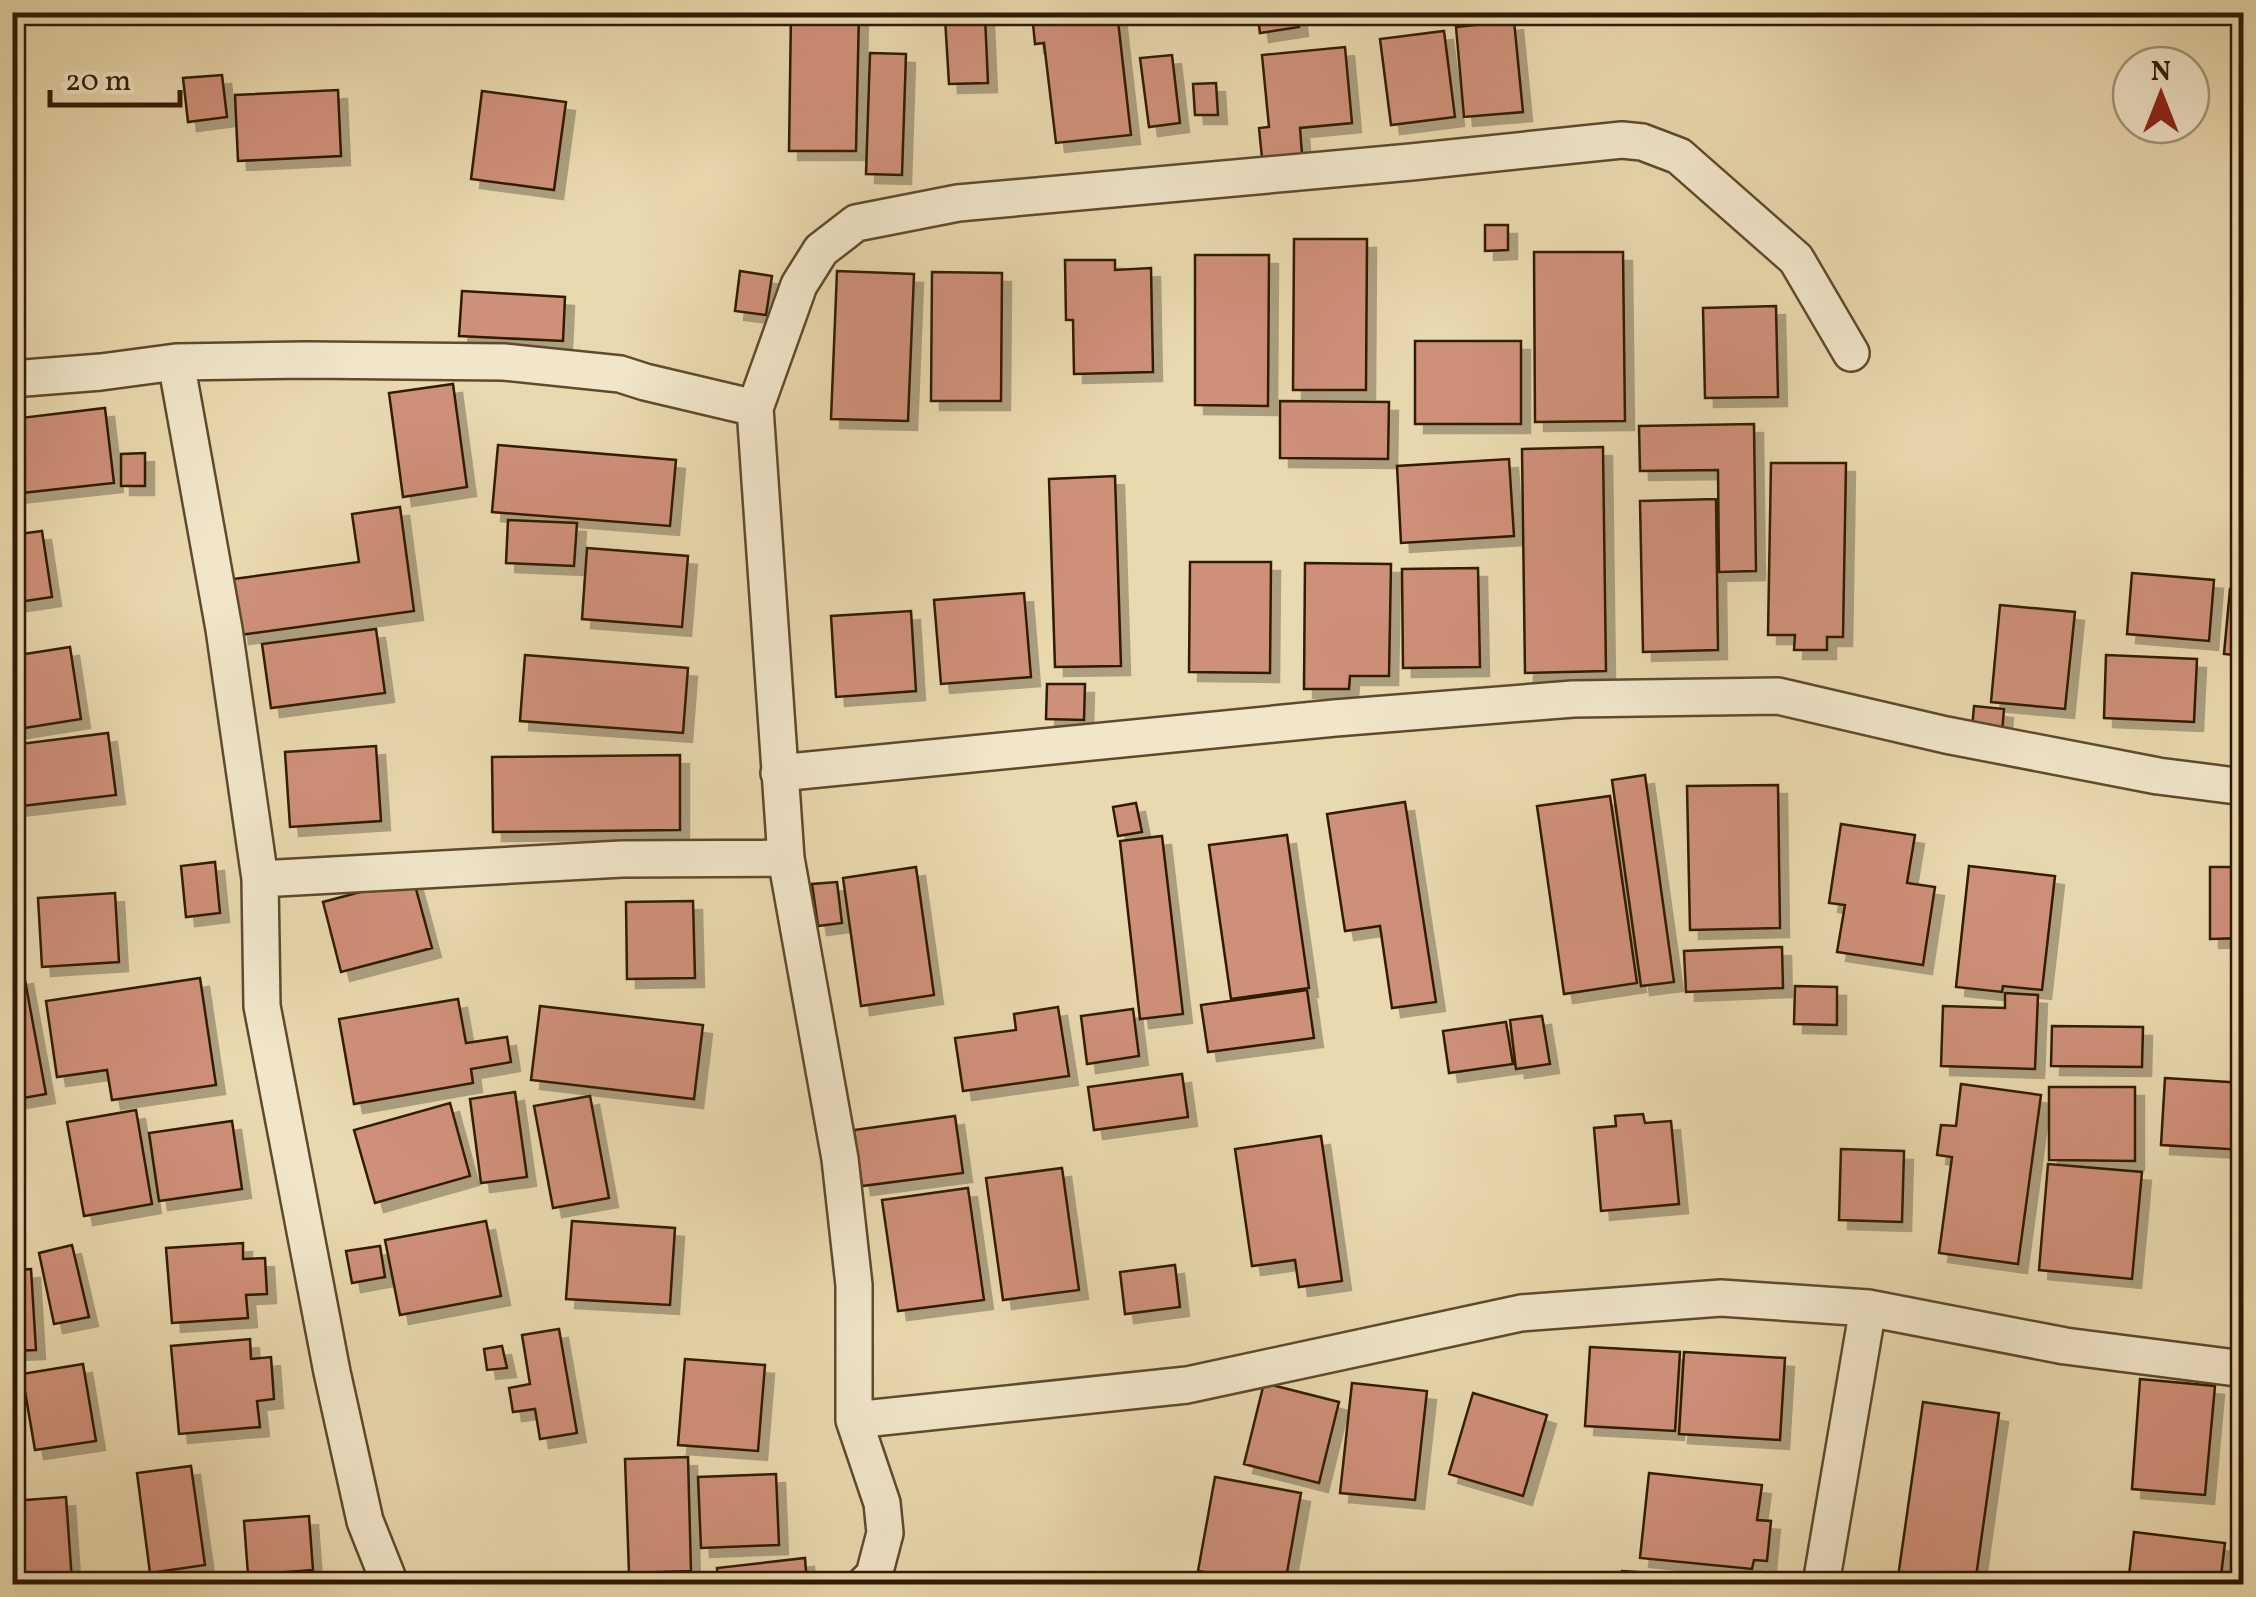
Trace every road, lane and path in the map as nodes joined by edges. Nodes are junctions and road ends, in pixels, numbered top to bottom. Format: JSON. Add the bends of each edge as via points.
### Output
{"nodes":[{"id":1,"x":1851,"y":353,"type":"dead end"},
{"id":2,"x":176,"y":362,"type":"junction"},
{"id":3,"x":12,"y":378,"type":"edge"},
{"id":4,"x":755,"y":408,"type":"junction"},
{"id":5,"x":779,"y":773,"type":"junction"},
{"id":6,"x":2244,"y":787,"type":"edge"},
{"id":7,"x":786,"y":858,"type":"junction"},
{"id":8,"x":260,"y":879,"type":"junction"},
{"id":9,"x":1868,"y":1308,"type":"junction"},
{"id":10,"x":2244,"y":1369,"type":"edge"},
{"id":11,"x":854,"y":1420,"type":"junction"},
{"id":12,"x":390,"y":1584,"type":"edge"},
{"id":13,"x":865,"y":1584,"type":"edge"},
{"id":14,"x":1821,"y":1584,"type":"edge"}],
"edges":[{"from":1,"to":4,"type":"street","via":[[1796,259],[1679,156],[1622,140],[958,203],[856,223],[821,250],[800,285]]},
{"from":2,"to":3,"type":"street"},
{"from":2,"to":4,"type":"street","via":[[504,362],[620,374]]},
{"from":2,"to":8,"type":"street"},
{"from":4,"to":5,"type":"street"},
{"from":5,"to":6,"type":"street","via":[[1554,700],[1778,696],[1946,735]]},
{"from":5,"to":7,"type":"street"},
{"from":7,"to":8,"type":"street","via":[[622,859]]},
{"from":7,"to":11,"type":"street","via":[[842,1177],[854,1285]]},
{"from":8,"to":12,"type":"street","via":[[262,1006],[332,1372],[365,1521]]},
{"from":9,"to":10,"type":"street","via":[[2064,1346]]},
{"from":9,"to":11,"type":"street","via":[[1720,1298],[1521,1314],[1187,1385]]},
{"from":9,"to":14,"type":"street"},
{"from":11,"to":13,"type":"street","via":[[882,1504],[884,1533],[874,1575]]}]}
